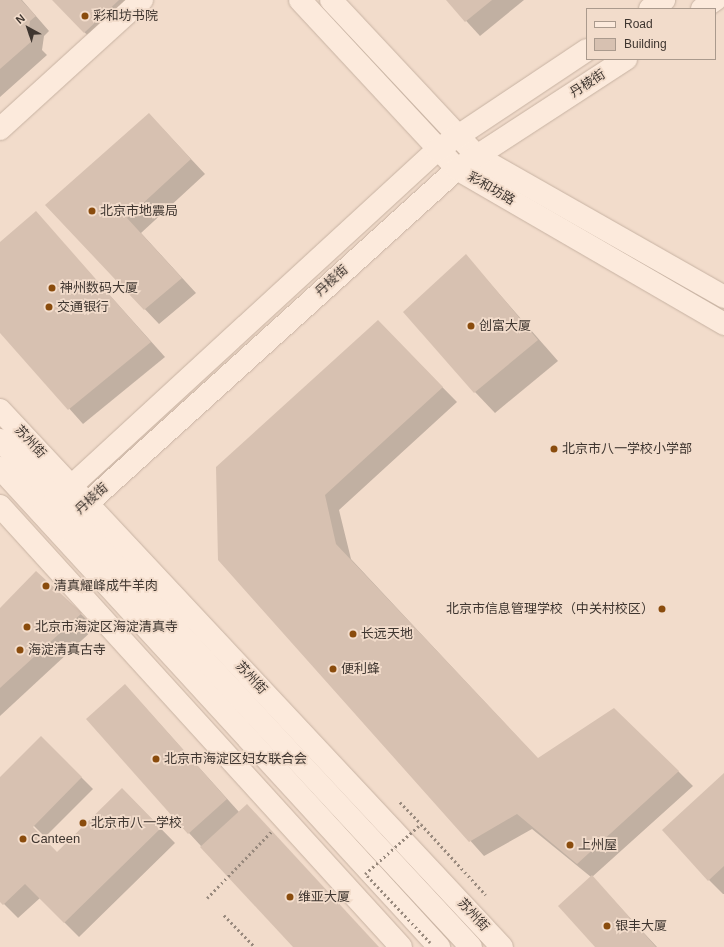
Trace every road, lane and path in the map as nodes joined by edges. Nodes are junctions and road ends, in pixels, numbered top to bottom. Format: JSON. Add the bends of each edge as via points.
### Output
{"nodes":[{"id":1,"x":142,"y":0,"type":"edge"},
{"id":2,"x":300,"y":0,"type":"edge"},
{"id":3,"x":331,"y":0,"type":"edge"},
{"id":4,"x":664,"y":0,"type":"edge"},
{"id":5,"x":715,"y":0,"type":"edge"},
{"id":6,"x":652,"y":8,"type":"edge"},
{"id":7,"x":703,"y":8,"type":"edge"},
{"id":8,"x":586,"y":51,"type":"edge"},
{"id":9,"x":624,"y":60,"type":"edge"},
{"id":10,"x":0,"y":129,"type":"edge"},
{"id":11,"x":456,"y":136,"type":"junction"},
{"id":12,"x":437,"y":150,"type":"junction"},
{"id":13,"x":478,"y":157,"type":"junction"},
{"id":14,"x":457,"y":169,"type":"junction"},
{"id":15,"x":724,"y":297,"type":"edge"},
{"id":16,"x":724,"y":324,"type":"edge"},
{"id":17,"x":0,"y":410,"type":"edge"},
{"id":18,"x":0,"y":440,"type":"edge"},
{"id":19,"x":0,"y":468,"type":"edge"},
{"id":20,"x":56,"y":500,"type":"junction"},
{"id":21,"x":0,"y":506,"type":"edge"},
{"id":22,"x":72,"y":516,"type":"junction"},
{"id":23,"x":400,"y":802,"type":"dead end"},
{"id":24,"x":284,"y":818,"type":"junction"},
{"id":25,"x":421,"y":824,"type":"junction"},
{"id":26,"x":486,"y":895,"type":"dead end"},
{"id":27,"x":207,"y":898,"type":"dead end"},
{"id":28,"x":224,"y":915,"type":"dead end"},
{"id":29,"x":434,"y":945,"type":"edge"},
{"id":30,"x":256,"y":947,"type":"edge"},
{"id":31,"x":401,"y":947,"type":"edge"},
{"id":32,"x":471,"y":947,"type":"edge"},
{"id":33,"x":502,"y":947,"type":"edge"}],
"edges":[{"from":1,"to":10,"type":"main road"},
{"from":2,"to":12,"type":"main road","name":"彩和坊路"},
{"from":3,"to":11,"type":"main road","name":"彩和坊路"},
{"from":4,"to":6,"type":"main road"},
{"from":5,"to":7,"type":"main road"},
{"from":8,"to":11,"type":"main road","name":"丹棱街"},
{"from":9,"to":13,"type":"main road","name":"丹棱街"},
{"from":11,"to":12,"type":"main road","name":"丹棱街"},
{"from":11,"to":13,"type":"main road","name":"彩和坊路"},
{"from":12,"to":14,"type":"main road","name":"彩和坊路"},
{"from":12,"to":20,"type":"main road","name":"丹棱街"},
{"from":13,"to":14,"type":"main road","name":"丹棱街"},
{"from":13,"to":15,"type":"main road","name":"彩和坊路"},
{"from":14,"to":16,"type":"main road","name":"彩和坊路"},
{"from":14,"to":22,"type":"main road","name":"丹棱街"},
{"from":17,"to":20,"type":"main road","name":"苏州街"},
{"from":18,"to":20,"type":"main road","name":"苏州街"},
{"from":19,"to":20,"type":"main road","name":"苏州街"},
{"from":20,"to":22,"type":"main road","name":"苏州街"},
{"from":20,"to":22,"type":"main road","name":"苏州街"},
{"from":21,"to":24,"type":"main road"},
{"from":22,"to":29,"type":"main road","name":"苏州街"},
{"from":22,"to":32,"type":"main road","name":"苏州街"},
{"from":22,"to":33,"type":"main road","name":"苏州街"},
{"from":23,"to":25,"type":"path"},
{"from":24,"to":27,"type":"path"},
{"from":24,"to":31,"type":"main road"},
{"from":25,"to":26,"type":"path","bridge":true},
{"from":25,"to":29,"type":"path","bridge":true,"via":[[365,874]]},
{"from":28,"to":30,"type":"path"}]}
